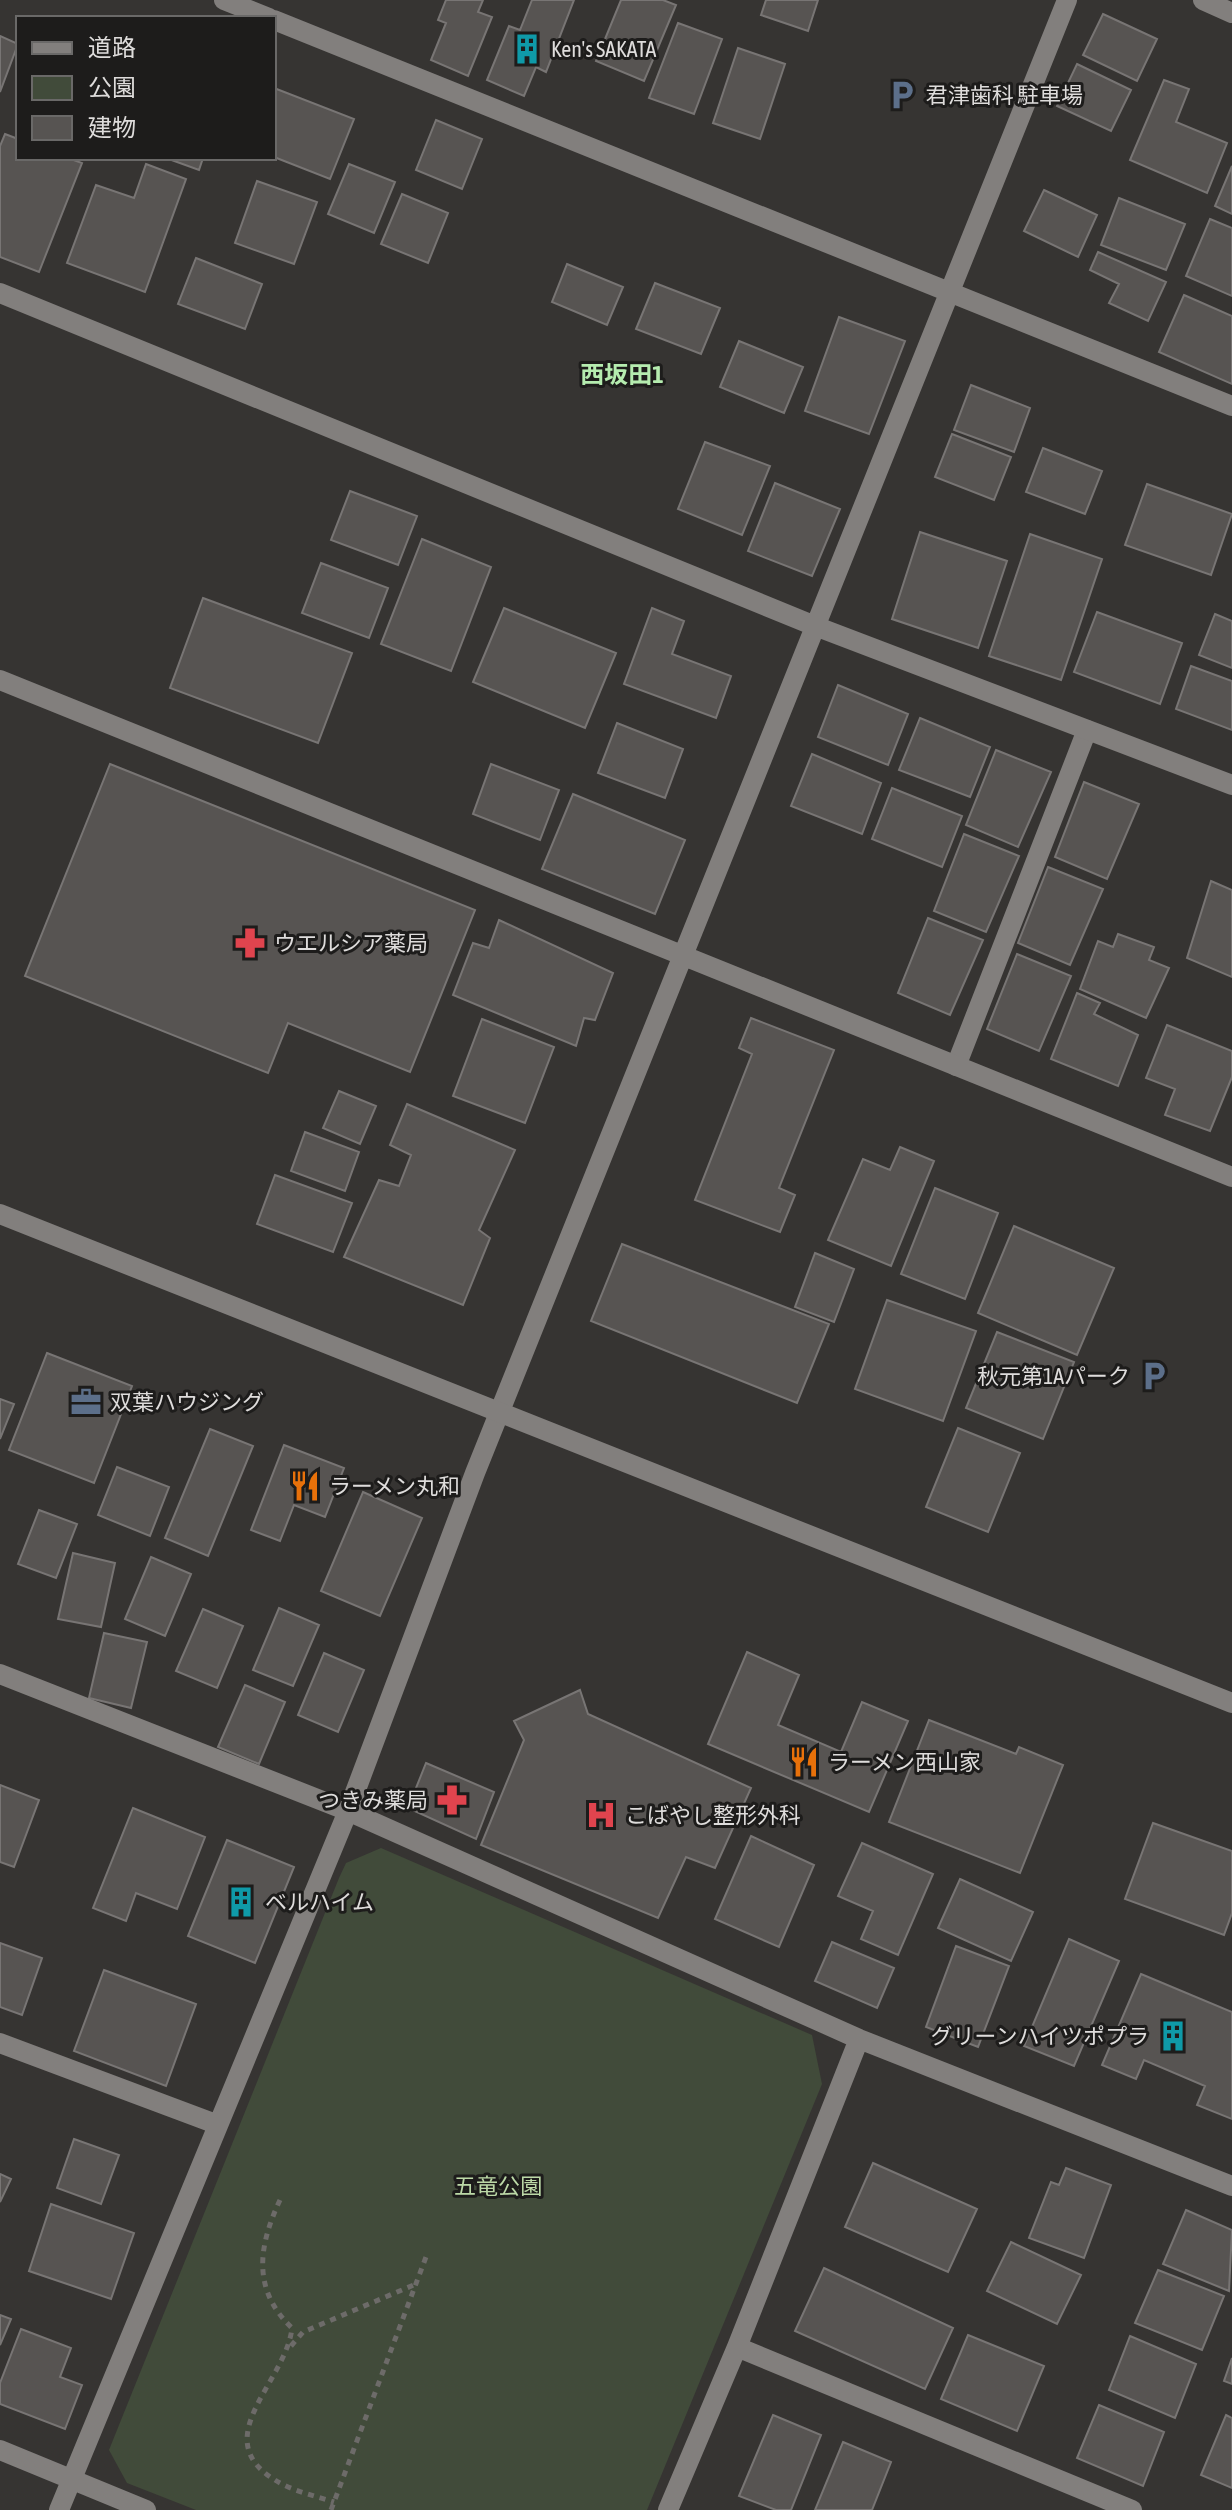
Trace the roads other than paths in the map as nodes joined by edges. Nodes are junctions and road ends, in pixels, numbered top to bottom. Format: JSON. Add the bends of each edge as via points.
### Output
{"nodes":[{"id":1,"x":224,"y":0,"type":"edge"},
{"id":2,"x":1067,"y":0,"type":"edge"},
{"id":3,"x":1203,"y":0,"type":"edge"},
{"id":4,"x":1232,"y":13,"type":"edge"},
{"id":5,"x":264,"y":16,"type":"edge"},
{"id":6,"x":276,"y":21,"type":"edge"},
{"id":7,"x":0,"y":293,"type":"edge"},
{"id":8,"x":947,"y":293,"type":"junction"},
{"id":9,"x":1232,"y":406,"type":"edge"},
{"id":10,"x":815,"y":626,"type":"junction"},
{"id":11,"x":0,"y":680,"type":"edge"},
{"id":12,"x":1087,"y":730,"type":"junction"},
{"id":13,"x":1232,"y":785,"type":"edge"},
{"id":14,"x":684,"y":957,"type":"junction"},
{"id":15,"x":956,"y":1066,"type":"junction"},
{"id":16,"x":1232,"y":1177,"type":"edge"},
{"id":17,"x":0,"y":1214,"type":"edge"},
{"id":18,"x":499,"y":1411,"type":"junction"},
{"id":19,"x":0,"y":1674,"type":"edge"},
{"id":20,"x":1232,"y":1703,"type":"edge"},
{"id":21,"x":348,"y":1811,"type":"junction"},
{"id":22,"x":859,"y":2039,"type":"junction"},
{"id":23,"x":0,"y":2043,"type":"edge"},
{"id":24,"x":216,"y":2124,"type":"junction"},
{"id":25,"x":1232,"y":2186,"type":"edge"},
{"id":26,"x":737,"y":2347,"type":"junction"},
{"id":27,"x":0,"y":2450,"type":"edge"},
{"id":28,"x":72,"y":2480,"type":"junction"},
{"id":29,"x":59,"y":2510,"type":"edge"},
{"id":30,"x":146,"y":2510,"type":"edge"},
{"id":31,"x":668,"y":2510,"type":"edge"},
{"id":32,"x":1132,"y":2510,"type":"edge"}],
"edges":[{"from":1,"to":5,"type":"street"},
{"from":2,"to":8,"type":"street"},
{"from":3,"to":4,"type":"street"},
{"from":6,"to":8,"type":"street"},
{"from":7,"to":10,"type":"street"},
{"from":8,"to":9,"type":"street"},
{"from":8,"to":10,"type":"street"},
{"from":10,"to":12,"type":"street"},
{"from":10,"to":14,"type":"street"},
{"from":11,"to":14,"type":"street"},
{"from":12,"to":13,"type":"street"},
{"from":12,"to":15,"type":"street"},
{"from":14,"to":15,"type":"street"},
{"from":14,"to":18,"type":"street"},
{"from":15,"to":16,"type":"street"},
{"from":17,"to":18,"type":"street"},
{"from":18,"to":20,"type":"street"},
{"from":18,"to":21,"type":"street"},
{"from":19,"to":21,"type":"street"},
{"from":21,"to":22,"type":"street"},
{"from":21,"to":24,"type":"street"},
{"from":22,"to":25,"type":"street"},
{"from":22,"to":26,"type":"street"},
{"from":23,"to":24,"type":"street"},
{"from":24,"to":28,"type":"street"},
{"from":26,"to":31,"type":"street"},
{"from":26,"to":32,"type":"street"},
{"from":27,"to":28,"type":"street"},
{"from":28,"to":29,"type":"street"},
{"from":28,"to":30,"type":"street"}]}
